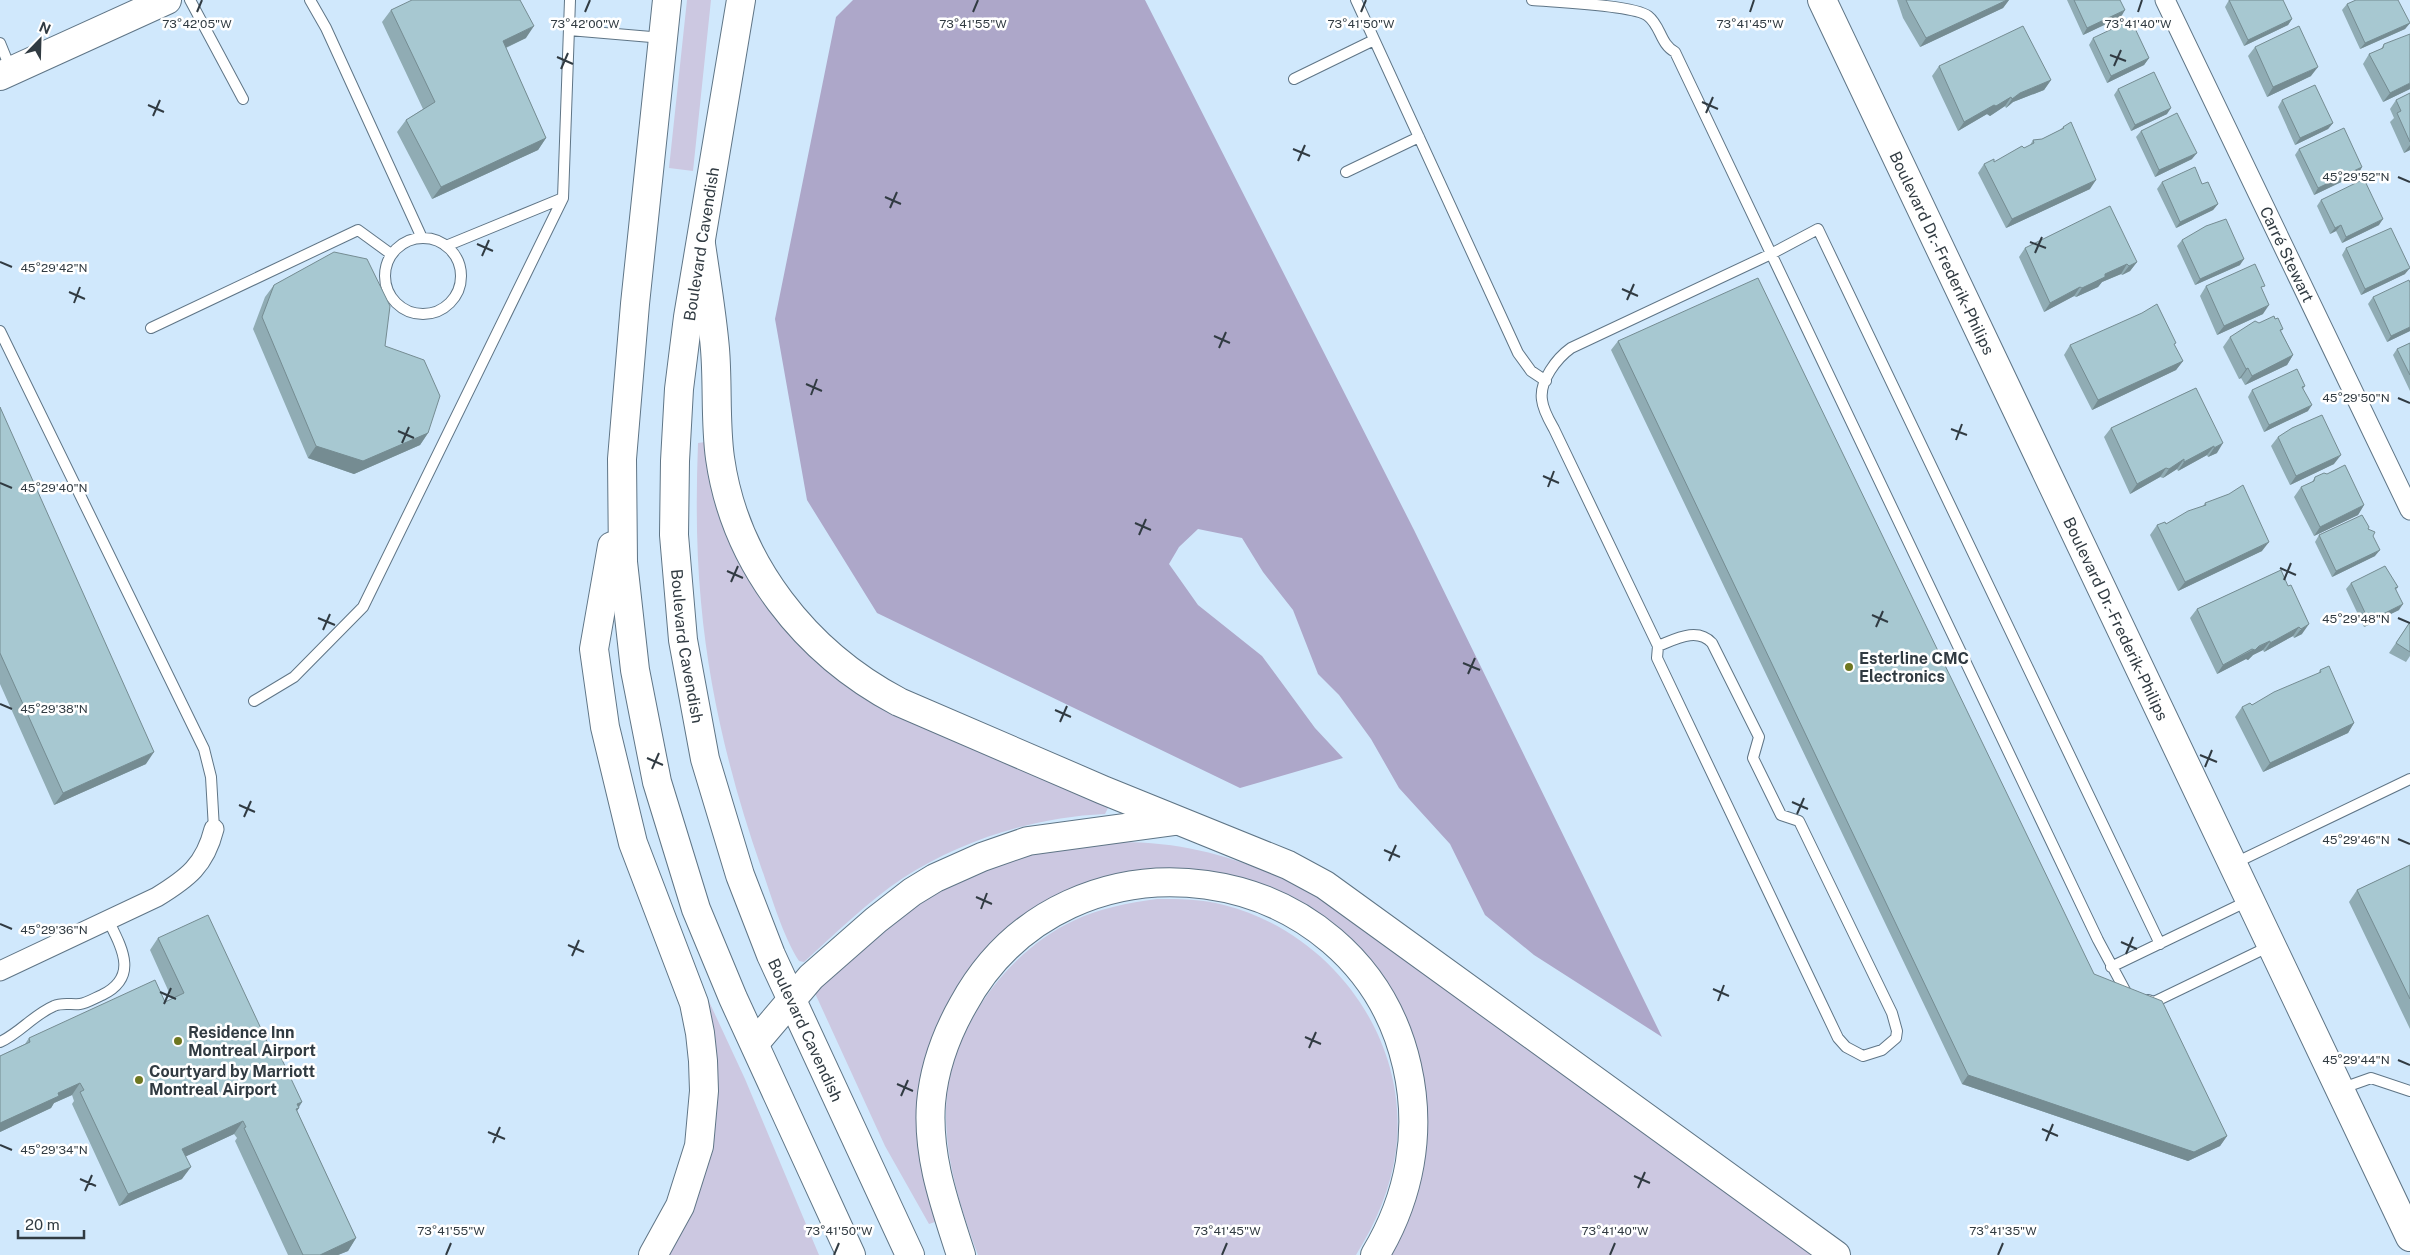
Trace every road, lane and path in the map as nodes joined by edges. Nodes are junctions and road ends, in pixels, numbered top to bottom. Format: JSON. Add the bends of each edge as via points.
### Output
{"nodes":[{"id":1,"x":167,"y":0,"type":"edge"},
{"id":2,"x":190,"y":0,"type":"edge"},
{"id":3,"x":310,"y":0,"type":"edge"},
{"id":4,"x":570,"y":0,"type":"edge"},
{"id":5,"x":667,"y":0,"type":"edge"},
{"id":6,"x":741,"y":0,"type":"edge"},
{"id":7,"x":1356,"y":0,"type":"edge"},
{"id":8,"x":1532,"y":0,"type":"edge"},
{"id":9,"x":1822,"y":0,"type":"edge"},
{"id":10,"x":2165,"y":0,"type":"edge"},
{"id":11,"x":569,"y":30,"type":"junction"},
{"id":12,"x":664,"y":38,"type":"junction"},
{"id":13,"x":1374,"y":40,"type":"junction"},
{"id":14,"x":0,"y":43,"type":"edge"},
{"id":15,"x":5,"y":74,"type":"edge"},
{"id":16,"x":1294,"y":79,"type":"dead end"},
{"id":17,"x":243,"y":99,"type":"dead end"},
{"id":18,"x":1419,"y":137,"type":"junction"},
{"id":19,"x":1346,"y":172,"type":"dead end"},
{"id":20,"x":563,"y":198,"type":"junction"},
{"id":21,"x":422,"y":238,"type":"junction"},
{"id":22,"x":701,"y":244,"type":"junction"},
{"id":23,"x":446,"y":246,"type":"junction"},
{"id":24,"x":391,"y":254,"type":"junction"},
{"id":25,"x":1771,"y":254,"type":"junction"},
{"id":26,"x":151,"y":328,"type":"dead end"},
{"id":27,"x":0,"y":331,"type":"edge"},
{"id":28,"x":1546,"y":380,"type":"junction"},
{"id":29,"x":621,"y":490,"type":"junction"},
{"id":30,"x":2410,"y":510,"type":"edge"},
{"id":31,"x":1658,"y":646,"type":"junction"},
{"id":32,"x":254,"y":701,"type":"dead end"},
{"id":33,"x":2410,"y":779,"type":"edge"},
{"id":34,"x":1176,"y":821,"type":"junction"},
{"id":35,"x":214,"y":829,"type":"joint"},
{"id":36,"x":2232,"y":864,"type":"junction"},
{"id":37,"x":2250,"y":900,"type":"junction"},
{"id":38,"x":108,"y":920,"type":"junction"},
{"id":39,"x":2160,"y":944,"type":"junction"},
{"id":40,"x":2271,"y":946,"type":"junction"},
{"id":41,"x":2111,"y":967,"type":"junction"},
{"id":42,"x":0,"y":971,"type":"edge"},
{"id":43,"x":791,"y":999,"type":"junction"},
{"id":44,"x":0,"y":1042,"type":"edge"},
{"id":45,"x":754,"y":1043,"type":"junction"},
{"id":46,"x":2340,"y":1090,"type":"junction"},
{"id":47,"x":2410,"y":1091,"type":"edge"},
{"id":48,"x":2409,"y":1231,"type":"edge"},
{"id":49,"x":653,"y":1255,"type":"edge"},
{"id":50,"x":851,"y":1255,"type":"edge"},
{"id":51,"x":910,"y":1255,"type":"edge"},
{"id":52,"x":961,"y":1255,"type":"edge"},
{"id":53,"x":1375,"y":1255,"type":"edge"},
{"id":54,"x":1836,"y":1255,"type":"edge"}],
"edges":[{"from":1,"to":15,"type":"main road"},
{"from":2,"to":17,"type":"lane"},
{"from":3,"to":21,"type":"lane","via":[[326,28]]},
{"from":4,"to":11,"type":"lane"},
{"from":5,"to":12,"type":"main road"},
{"from":6,"to":22,"type":"main road","name":"Boulevard Cavendish"},
{"from":7,"to":13,"type":"lane"},
{"from":8,"to":25,"type":"lane","via":[[1620,9],[1650,18],[1666,48],[1675,52]]},
{"from":9,"to":36,"type":"main road","name":"Boulevard Dr.-Frederik-Philips"},
{"from":10,"to":30,"type":"street","name":"Carré Stewart"},
{"from":11,"to":12,"type":"lane"},
{"from":11,"to":20,"type":"lane"},
{"from":12,"to":29,"type":"main road","via":[[630,350]]},
{"from":13,"to":16,"type":"lane"},
{"from":13,"to":18,"type":"lane"},
{"from":14,"to":15,"type":"lane"},
{"from":18,"to":19,"type":"lane"},
{"from":18,"to":28,"type":"lane","via":[[1518,353],[1531,371]]},
{"from":20,"to":23,"type":"lane"},
{"from":20,"to":32,"type":"lane","via":[[363,607],[294,677]]},
{"from":21,"to":23,"type":"lane"},
{"from":21,"to":24,"type":"lane","via":[[410,240]]},
{"from":22,"to":34,"type":"main road","via":[[715,350],[718,438],[727,496],[757,567],[793,618],[829,654],[883,693]]},
{"from":22,"to":43,"type":"main road","name":"Boulevard Cavendish","via":[[687,325],[676,422],[674,535],[683,640],[705,759],[726,834]]},
{"from":23,"to":24,"type":"lane","via":[[458,262],[461,280],[450,303],[427,314],[414,313],[393,300],[385,278]]},
{"from":24,"to":26,"type":"lane","via":[[358,230]]},
{"from":25,"to":28,"type":"lane","via":[[1578,344],[1562,354]]},
{"from":25,"to":39,"type":"lane","via":[[1818,229]]},
{"from":25,"to":41,"type":"lane"},
{"from":27,"to":35,"type":"lane","via":[[204,749],[212,777]]},
{"from":28,"to":31,"type":"lane","via":[[1541,399],[1544,408]]},
{"from":29,"to":45,"type":"main road","via":[[630,639],[655,773],[696,909]]},
{"from":29,"to":49,"type":"main road","via":[[594,649],[598,687],[613,767],[633,843],[694,1003],[700,1033],[704,1091],[699,1146],[691,1174],[680,1206]]},
{"from":31,"to":31,"type":"lane","via":[[1658,658],[1838,1038],[1846,1048],[1863,1056],[1882,1050],[1896,1038],[1892,1013],[1799,821],[1781,815],[1753,758],[1759,737],[1712,643],[1707,638],[1693,635]]},
{"from":33,"to":36,"type":"lane"},
{"from":34,"to":43,"type":"main road","via":[[1028,841],[959,866],[912,892],[848,944]]},
{"from":34,"to":54,"type":"main road","via":[[1288,865],[1325,885]]},
{"from":35,"to":38,"type":"street","via":[[204,857],[194,871],[157,897]]},
{"from":36,"to":37,"type":"main road","name":"Boulevard Dr.-Frederik-Philips"},
{"from":37,"to":39,"type":"lane"},
{"from":37,"to":40,"type":"main road","name":"Boulevard Dr.-Frederik-Philips"},
{"from":38,"to":42,"type":"street"},
{"from":38,"to":44,"type":"lane","via":[[124,955],[125,966],[117,985],[82,1004],[56,1004]]},
{"from":39,"to":41,"type":"lane"},
{"from":40,"to":41,"type":"lane","via":[[2162,1003],[2124,993]]},
{"from":40,"to":46,"type":"main road","name":"Boulevard Dr.-Frederik-Philips"},
{"from":43,"to":45,"type":"main road"},
{"from":43,"to":51,"type":"main road","name":"Boulevard Cavendish"},
{"from":45,"to":50,"type":"main road"},
{"from":46,"to":47,"type":"lane","via":[[2371,1078]]},
{"from":46,"to":48,"type":"main road","name":"Boulevard Dr.-Frederik-Philips"},
{"from":52,"to":53,"type":"main road","via":[[934,1163],[930,1135],[934,1080],[954,1021],[968,995],[1004,949],[1050,915],[1109,889],[1169,881],[1227,887],[1256,897],[1304,922],[1326,937],[1356,966],[1380,997],[1403,1049],[1410,1079],[1414,1134],[1407,1183],[1398,1211]]}]}
